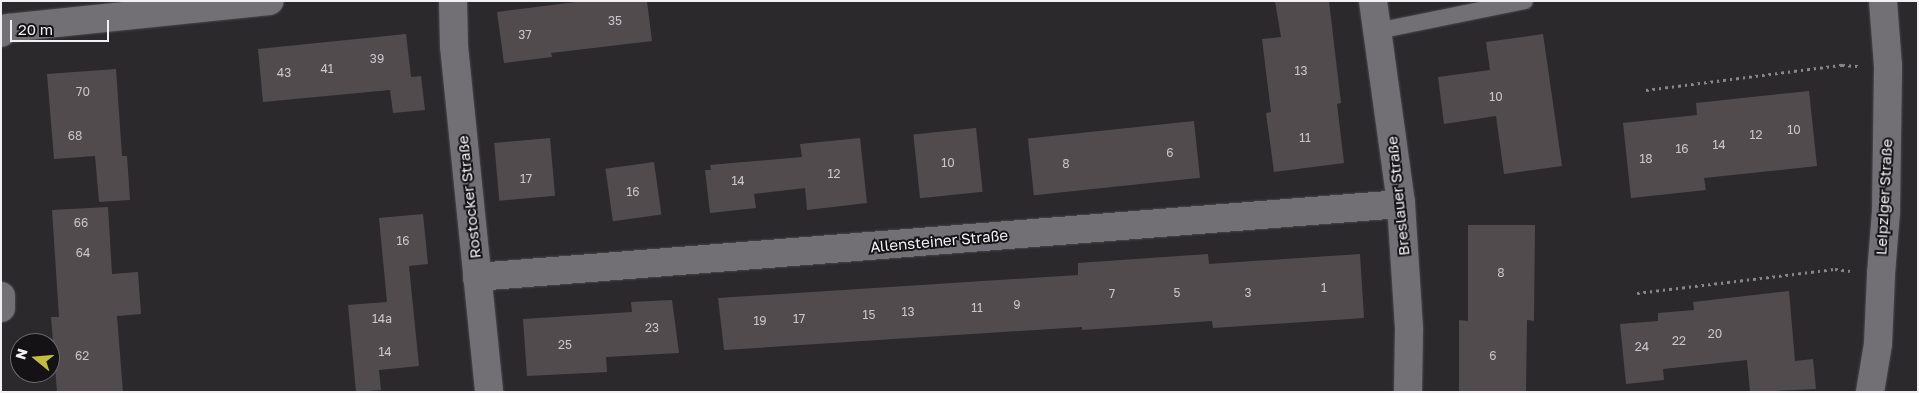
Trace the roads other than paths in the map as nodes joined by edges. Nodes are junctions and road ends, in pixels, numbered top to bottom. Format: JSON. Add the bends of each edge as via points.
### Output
{"nodes":[{"id":1,"x":270,"y":1,"type":"edge"},
{"id":2,"x":453,"y":1,"type":"edge"},
{"id":3,"x":1373,"y":1,"type":"edge"},
{"id":4,"x":1525,"y":1,"type":"edge"},
{"id":5,"x":1884,"y":1,"type":"edge"},
{"id":6,"x":1378,"y":31,"type":"junction"},
{"id":7,"x":1,"y":33,"type":"edge"},
{"id":8,"x":1401,"y":204,"type":"junction"},
{"id":9,"x":477,"y":277,"type":"junction"},
{"id":10,"x":1,"y":296,"type":"edge"},
{"id":11,"x":1,"y":308,"type":"edge"},
{"id":12,"x":489,"y":392,"type":"edge"},
{"id":13,"x":1408,"y":392,"type":"edge"},
{"id":14,"x":1870,"y":392,"type":"edge"}],
"edges":[{"from":1,"to":7,"type":"street","via":[[8,28]]},
{"from":2,"to":9,"type":"street","name":"Rostocker Straße","via":[[454,46]]},
{"from":3,"to":6,"type":"street","name":"Breslauer Straße"},
{"from":4,"to":6,"type":"lane"},
{"from":5,"to":14,"type":"street","name":"Leipziger Straße","via":[[1888,66],[1886,212],[1878,344]]},
{"from":6,"to":8,"type":"street","name":"Breslauer Straße"},
{"from":8,"to":9,"type":"street","name":"Allensteiner Straße"},
{"from":8,"to":13,"type":"street","name":"Breslauer Straße","via":[[1409,329]]},
{"from":9,"to":12,"type":"street","name":"Rostocker Straße"},
{"from":10,"to":11,"type":"street"}]}
